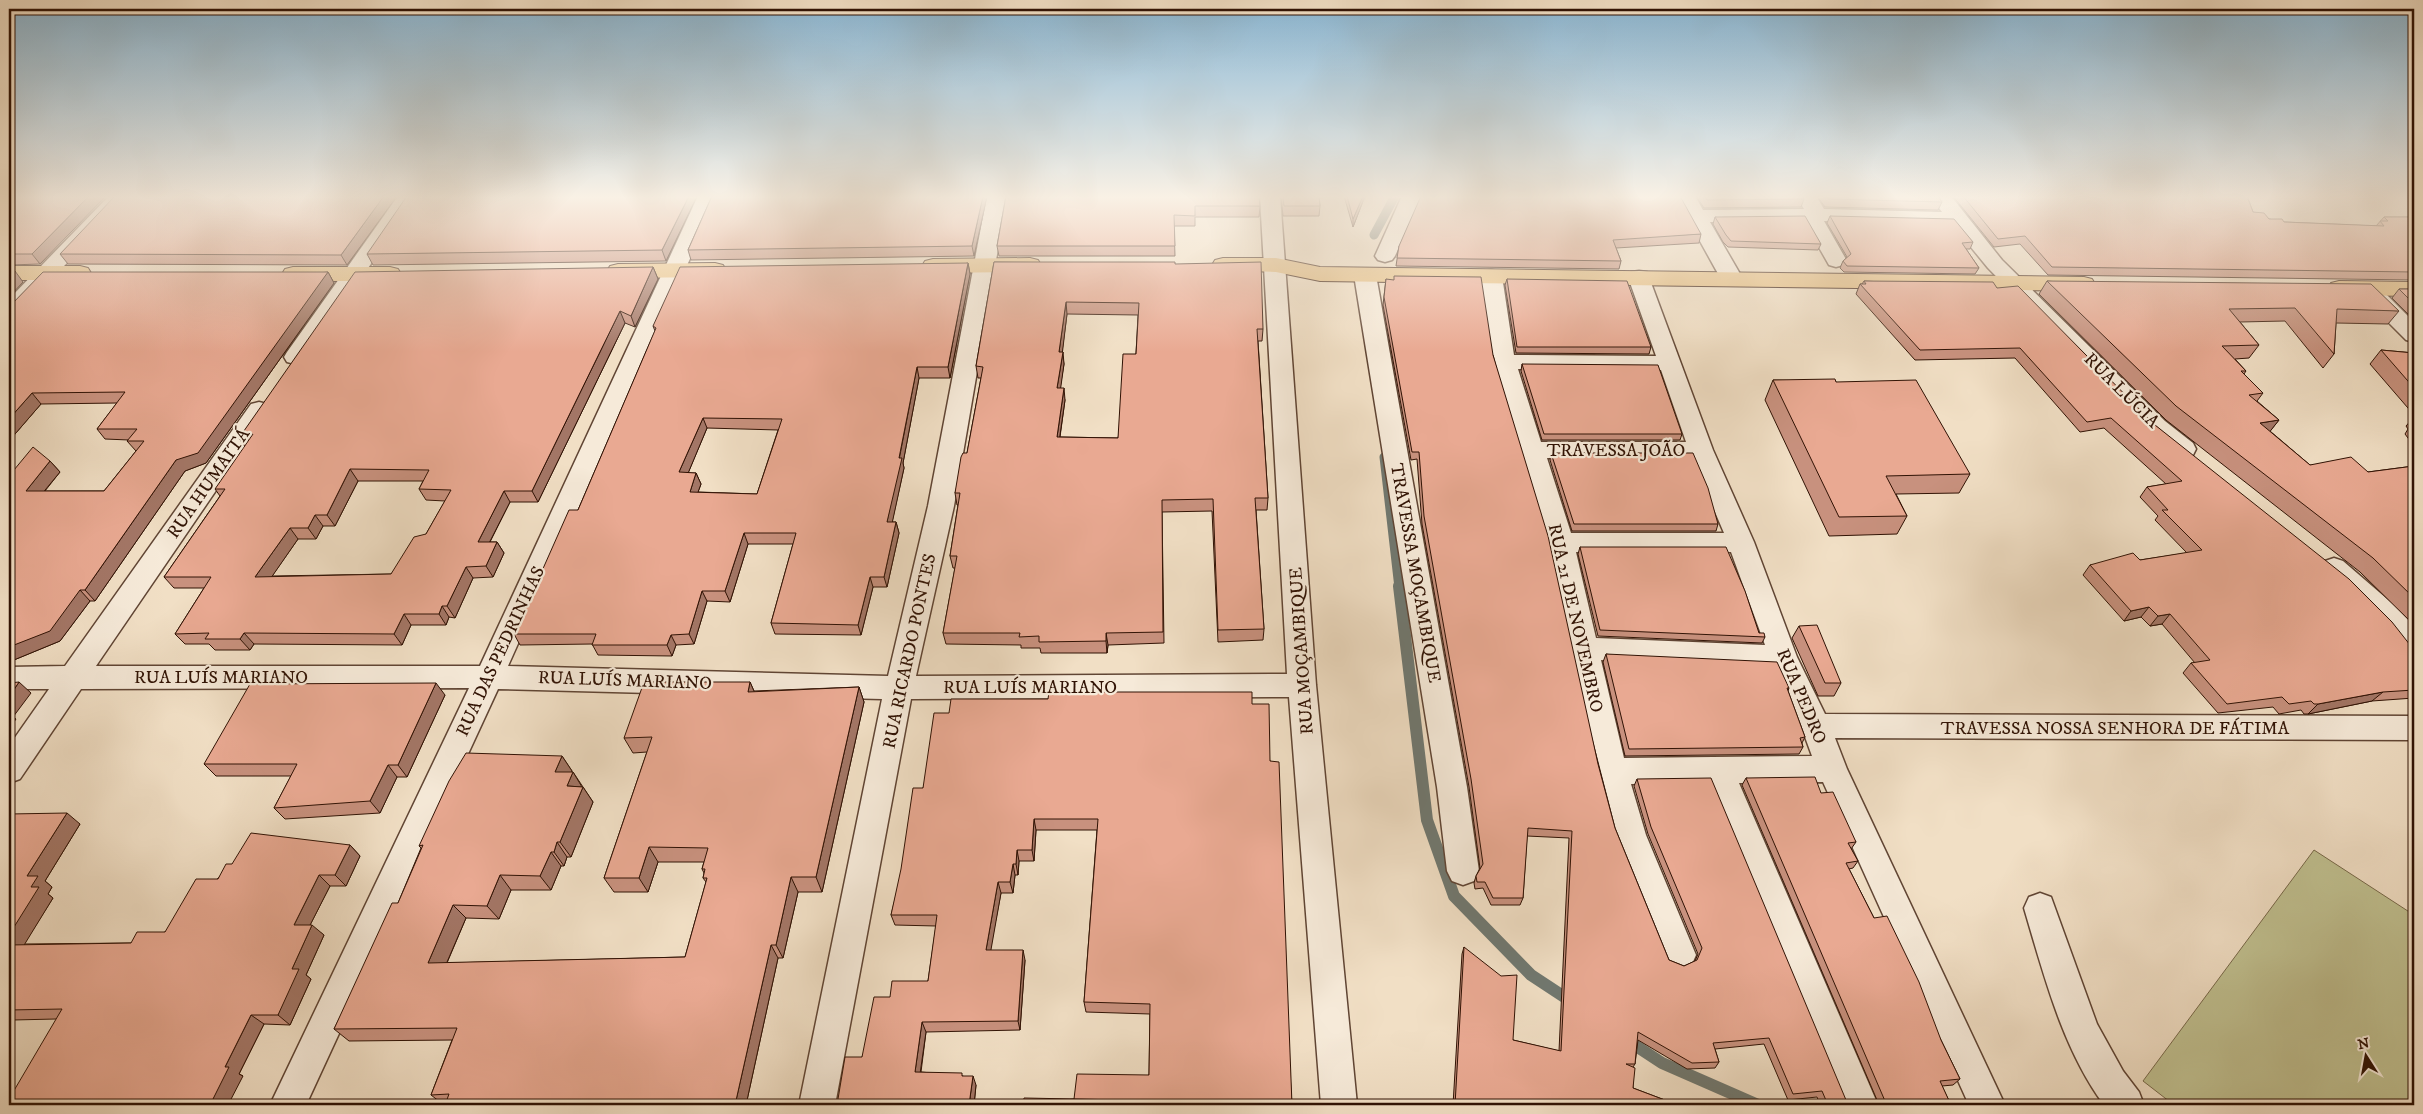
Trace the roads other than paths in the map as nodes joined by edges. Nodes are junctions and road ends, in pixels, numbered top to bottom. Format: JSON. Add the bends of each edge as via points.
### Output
{"nodes":[{"id":1,"x":69,"y":248,"type":"edge"},
{"id":2,"x":371,"y":248,"type":"edge"},
{"id":3,"x":684,"y":248,"type":"edge"},
{"id":4,"x":988,"y":248,"type":"edge"},
{"id":5,"x":1275,"y":248,"type":"edge"},
{"id":6,"x":1389,"y":248,"type":"edge"},
{"id":7,"x":1714,"y":248,"type":"edge"},
{"id":8,"x":1830,"y":248,"type":"edge"},
{"id":9,"x":1982,"y":248,"type":"edge"},
{"id":10,"x":1385,"y":256,"type":"junction"},
{"id":11,"x":1836,"y":261,"type":"junction"},
{"id":12,"x":1995,"y":264,"type":"junction"},
{"id":13,"x":985,"y":265,"type":"junction"},
{"id":14,"x":1053,"y":265,"type":"edge"},
{"id":15,"x":1200,"y":265,"type":"edge"},
{"id":16,"x":1276,"y":265,"type":"junction"},
{"id":17,"x":917,"y":266,"type":"edge"},
{"id":18,"x":1726,"y":269,"type":"junction"},
{"id":19,"x":2334,"y":269,"type":"edge"},
{"id":20,"x":733,"y":270,"type":"edge"},
{"id":21,"x":2414,"y":270,"type":"edge"},
{"id":22,"x":674,"y":271,"type":"junction"},
{"id":23,"x":596,"y":272,"type":"edge"},
{"id":24,"x":9,"y":273,"type":"edge"},
{"id":25,"x":45,"y":273,"type":"junction"},
{"id":26,"x":105,"y":273,"type":"edge"},
{"id":27,"x":273,"y":274,"type":"edge"},
{"id":28,"x":352,"y":274,"type":"junction"},
{"id":29,"x":411,"y":274,"type":"edge"},
{"id":30,"x":1365,"y":274,"type":"junction"},
{"id":31,"x":1491,"y":276,"type":"junction"},
{"id":32,"x":1639,"y":277,"type":"junction"},
{"id":33,"x":2014,"y":283,"type":"junction"},
{"id":34,"x":2319,"y":288,"type":"edge"},
{"id":35,"x":2368,"y":289,"type":"junction"},
{"id":36,"x":2414,"y":289,"type":"edge"},
{"id":37,"x":9,"y":311,"type":"edge"},
{"id":38,"x":2414,"y":335,"type":"edge"},
{"id":39,"x":1504,"y":362,"type":"junction"},
{"id":40,"x":1668,"y":363,"type":"junction"},
{"id":41,"x":1532,"y":450,"type":"junction"},
{"id":42,"x":1701,"y":450,"type":"junction"},
{"id":43,"x":2200,"y":461,"type":"edge"},
{"id":44,"x":1740,"y":542,"type":"junction"},
{"id":45,"x":1561,"y":543,"type":"junction"},
{"id":46,"x":2319,"y":556,"type":"edge"},
{"id":47,"x":2414,"y":644,"type":"edge"},
{"id":48,"x":1585,"y":648,"type":"junction"},
{"id":49,"x":1784,"y":657,"type":"junction"},
{"id":50,"x":488,"y":677,"type":"junction"},
{"id":51,"x":9,"y":678,"type":"edge"},
{"id":52,"x":74,"y":678,"type":"junction"},
{"id":53,"x":1302,"y":685,"type":"junction"},
{"id":54,"x":899,"y":688,"type":"junction"},
{"id":55,"x":1816,"y":726,"type":"junction"},
{"id":56,"x":2414,"y":728,"type":"edge"},
{"id":57,"x":1832,"y":769,"type":"junction"},
{"id":58,"x":9,"y":770,"type":"edge"},
{"id":59,"x":1612,"y":771,"type":"junction"},
{"id":60,"x":1719,"y":772,"type":"junction"},
{"id":61,"x":1463,"y":871,"type":"dead end"},
{"id":62,"x":2040,"y":908,"type":"dead end"},
{"id":63,"x":1679,"y":955,"type":"dead end"},
{"id":64,"x":288,"y":1105,"type":"edge"},
{"id":65,"x":817,"y":1105,"type":"edge"},
{"id":66,"x":1339,"y":1105,"type":"edge"},
{"id":67,"x":1860,"y":1105,"type":"edge"},
{"id":68,"x":1987,"y":1105,"type":"edge"},
{"id":69,"x":2126,"y":1105,"type":"edge"}],
"edges":[{"from":1,"to":25,"type":"street"},
{"from":2,"to":28,"type":"street","name":"RUA HUMAITÁ"},
{"from":3,"to":22,"type":"street","name":"RUA DAS PEDRINHAS"},
{"from":4,"to":13,"type":"street","name":"RUA RICARDO PONTES"},
{"from":5,"to":16,"type":"street","name":"RUA MOÇAMBIQUE"},
{"from":6,"to":10,"type":"street"},
{"from":7,"to":18,"type":"street"},
{"from":8,"to":11,"type":"street"},
{"from":9,"to":12,"type":"street","name":"RUA LÚCIA"},
{"from":10,"to":16,"type":"main road","via":[[1315,255]]},
{"from":10,"to":18,"type":"main road"},
{"from":11,"to":12,"type":"main road"},
{"from":11,"to":18,"type":"main road"},
{"from":12,"to":33,"type":"street","name":"RUA LÚCIA"},
{"from":12,"to":33,"type":"main road","via":[[2099,275]]},
{"from":13,"to":14,"type":"main road"},
{"from":13,"to":17,"type":"main road"},
{"from":13,"to":54,"type":"street","name":"RUA RICARDO PONTES","via":[[941,506]]},
{"from":15,"to":16,"type":"main road"},
{"from":16,"to":30,"type":"main road","via":[[1320,274]]},
{"from":16,"to":53,"type":"street","name":"RUA MOÇAMBIQUE"},
{"from":18,"to":32,"type":"main road"},
{"from":18,"to":33,"type":"main road"},
{"from":19,"to":21,"type":"main road"},
{"from":20,"to":22,"type":"main road"},
{"from":22,"to":23,"type":"main road"},
{"from":22,"to":50,"type":"street","name":"RUA DAS PEDRINHAS"},
{"from":24,"to":25,"type":"main road"},
{"from":25,"to":26,"type":"main road"},
{"from":25,"to":37,"type":"street"},
{"from":27,"to":28,"type":"main road"},
{"from":28,"to":29,"type":"main road"},
{"from":28,"to":52,"type":"street","name":"RUA HUMAITÁ"},
{"from":30,"to":31,"type":"main road"},
{"from":30,"to":61,"type":"street","name":"TRAVESSA MOÇAMBIQUE","via":[[1452,787]]},
{"from":31,"to":32,"type":"main road"},
{"from":31,"to":39,"type":"street","name":"RUA 21 DE NOVEMBRO"},
{"from":32,"to":40,"type":"street","name":"RUA PEDRO"},
{"from":33,"to":43,"type":"street","name":"RUA LÚCIA","via":[[2157,427]]},
{"from":34,"to":35,"type":"main road"},
{"from":35,"to":36,"type":"main road"},
{"from":35,"to":38,"type":"street"},
{"from":39,"to":40,"type":"street"},
{"from":39,"to":41,"type":"street","name":"RUA 21 DE NOVEMBRO"},
{"from":40,"to":42,"type":"street","name":"RUA PEDRO"},
{"from":41,"to":42,"type":"street","name":"TRAVESSA JOÃO"},
{"from":41,"to":45,"type":"street","name":"RUA 21 DE NOVEMBRO"},
{"from":42,"to":44,"type":"street","name":"RUA PEDRO"},
{"from":44,"to":45,"type":"street"},
{"from":44,"to":49,"type":"street","name":"RUA PEDRO"},
{"from":45,"to":48,"type":"street","name":"RUA 21 DE NOVEMBRO"},
{"from":46,"to":47,"type":"street","via":[[2350,580]]},
{"from":48,"to":49,"type":"street"},
{"from":48,"to":59,"type":"street","name":"RUA 21 DE NOVEMBRO"},
{"from":49,"to":55,"type":"street","name":"RUA PEDRO"},
{"from":50,"to":52,"type":"street","name":"RUA LUÍS MARIANO"},
{"from":50,"to":54,"type":"street","name":"RUA LUÍS MARIANO"},
{"from":50,"to":64,"type":"street","name":"RUA DAS PEDRINHAS"},
{"from":51,"to":52,"type":"street","name":"RUA LUÍS MARIANO"},
{"from":52,"to":58,"type":"street","name":"RUA HUMAITÁ"},
{"from":53,"to":54,"type":"street","name":"RUA LUÍS MARIANO"},
{"from":53,"to":66,"type":"street","name":"RUA MOÇAMBIQUE"},
{"from":54,"to":65,"type":"street","name":"RUA RICARDO PONTES"},
{"from":55,"to":56,"type":"street","name":"TRAVESSA NOSSA SENHORA DE FÁTIMA"},
{"from":55,"to":57,"type":"street","name":"RUA PEDRO"},
{"from":57,"to":60,"type":"street"},
{"from":57,"to":68,"type":"street","name":"RUA PEDRO"},
{"from":59,"to":60,"type":"street"},
{"from":59,"to":63,"type":"street","name":"RUA 21 DE NOVEMBRO","via":[[1630,835]]},
{"from":60,"to":67,"type":"street","via":[[1796,947]]},
{"from":62,"to":69,"type":"street","via":[[2082,1033],[2115,1092]]}]}
